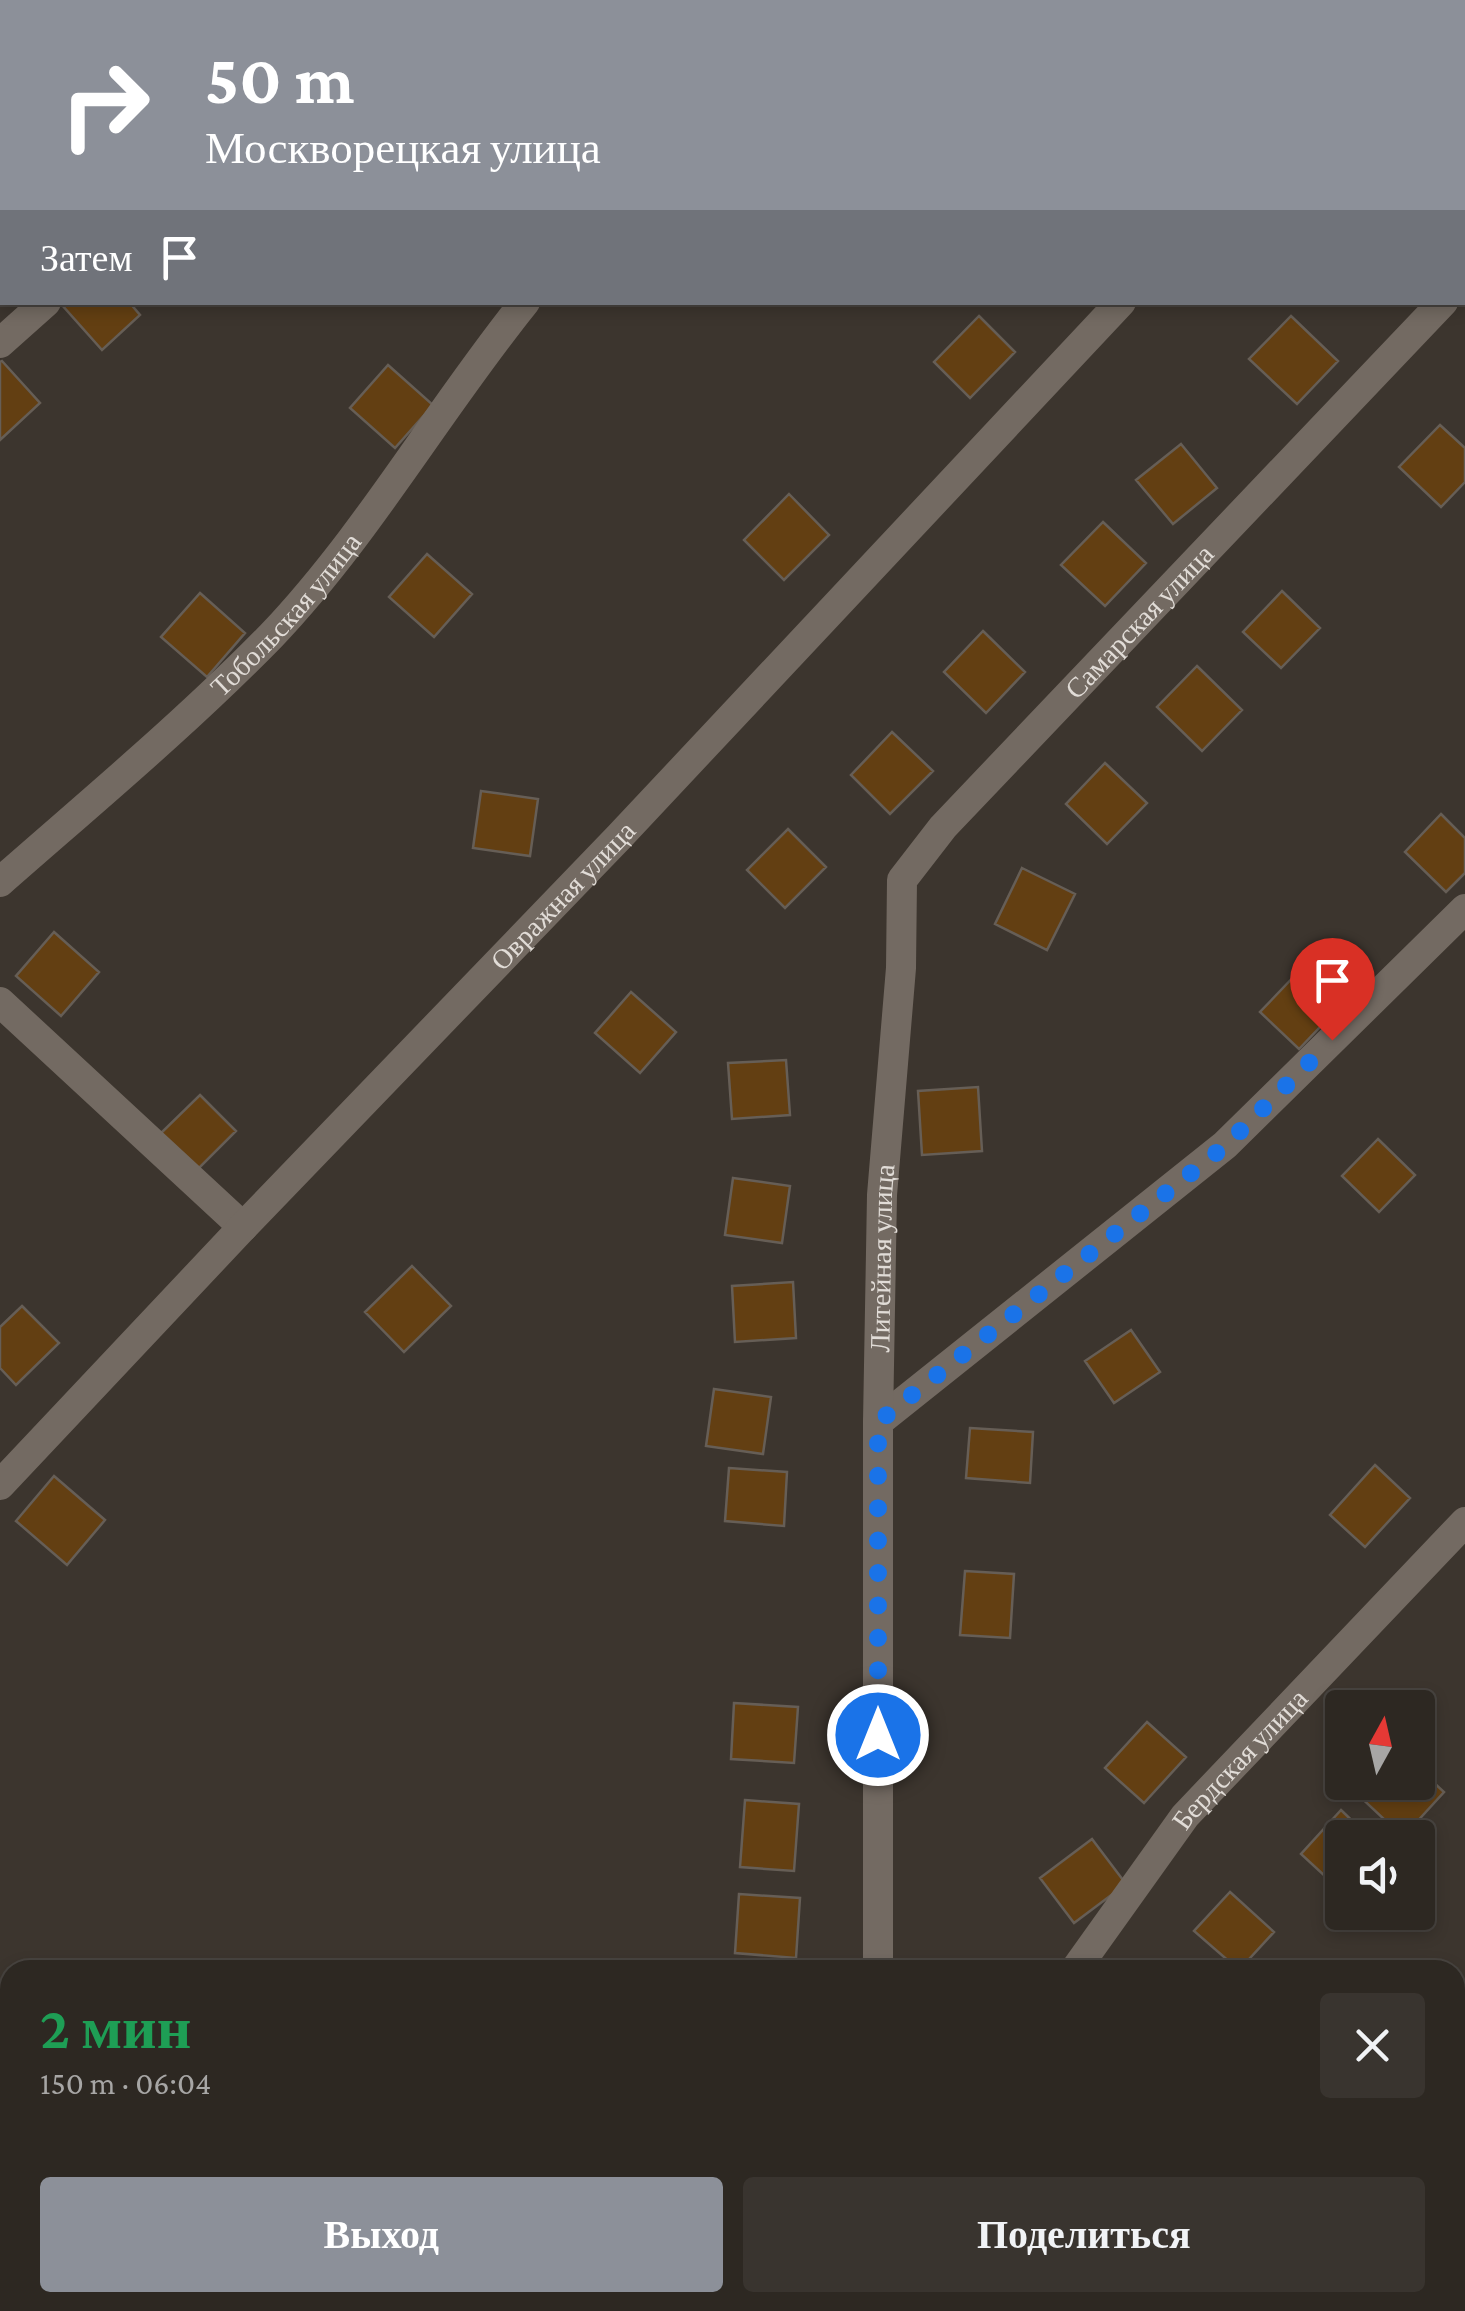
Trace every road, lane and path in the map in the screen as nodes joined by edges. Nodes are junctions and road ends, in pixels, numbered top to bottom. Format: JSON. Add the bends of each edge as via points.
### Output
{"nodes":[{"id":1,"x":43,"y":305,"type":"edge"},
{"id":2,"x":524,"y":305,"type":"edge"},
{"id":3,"x":1119,"y":305,"type":"edge"},
{"id":4,"x":1440,"y":305,"type":"edge"},
{"id":5,"x":0,"y":343,"type":"edge"},
{"id":6,"x":0,"y":882,"type":"edge"},
{"id":7,"x":1465,"y":909,"type":"edge"},
{"id":8,"x":901,"y":968,"type":"joint"},
{"id":9,"x":0,"y":1002,"type":"edge"},
{"id":10,"x":242,"y":1227,"type":"junction"},
{"id":11,"x":878,"y":1422,"type":"junction"},
{"id":12,"x":0,"y":1485,"type":"edge"},
{"id":13,"x":1460,"y":1536,"type":"edge"},
{"id":14,"x":878,"y":1960,"type":"edge"},
{"id":15,"x":1082,"y":1960,"type":"edge"}],
"edges":[{"from":1,"to":5,"type":"street"},
{"from":2,"to":6,"type":"street","name":"Тобольская улица","via":[[368,520],[272,634]]},
{"from":3,"to":10,"type":"street","name":"Овражная улица"},
{"from":4,"to":8,"type":"street","name":"Самарская улица","via":[[943,826],[902,880]]},
{"from":7,"to":11,"type":"street","via":[[1225,1146]]},
{"from":8,"to":11,"type":"street","name":"Литейная улица","via":[[882,1195]]},
{"from":9,"to":10,"type":"street"},
{"from":10,"to":12,"type":"street","name":"Овражная улица"},
{"from":11,"to":14,"type":"street","name":"Литейная улица"},
{"from":13,"to":15,"type":"street","name":"Бердская улица","via":[[1184,1816]]}]}
